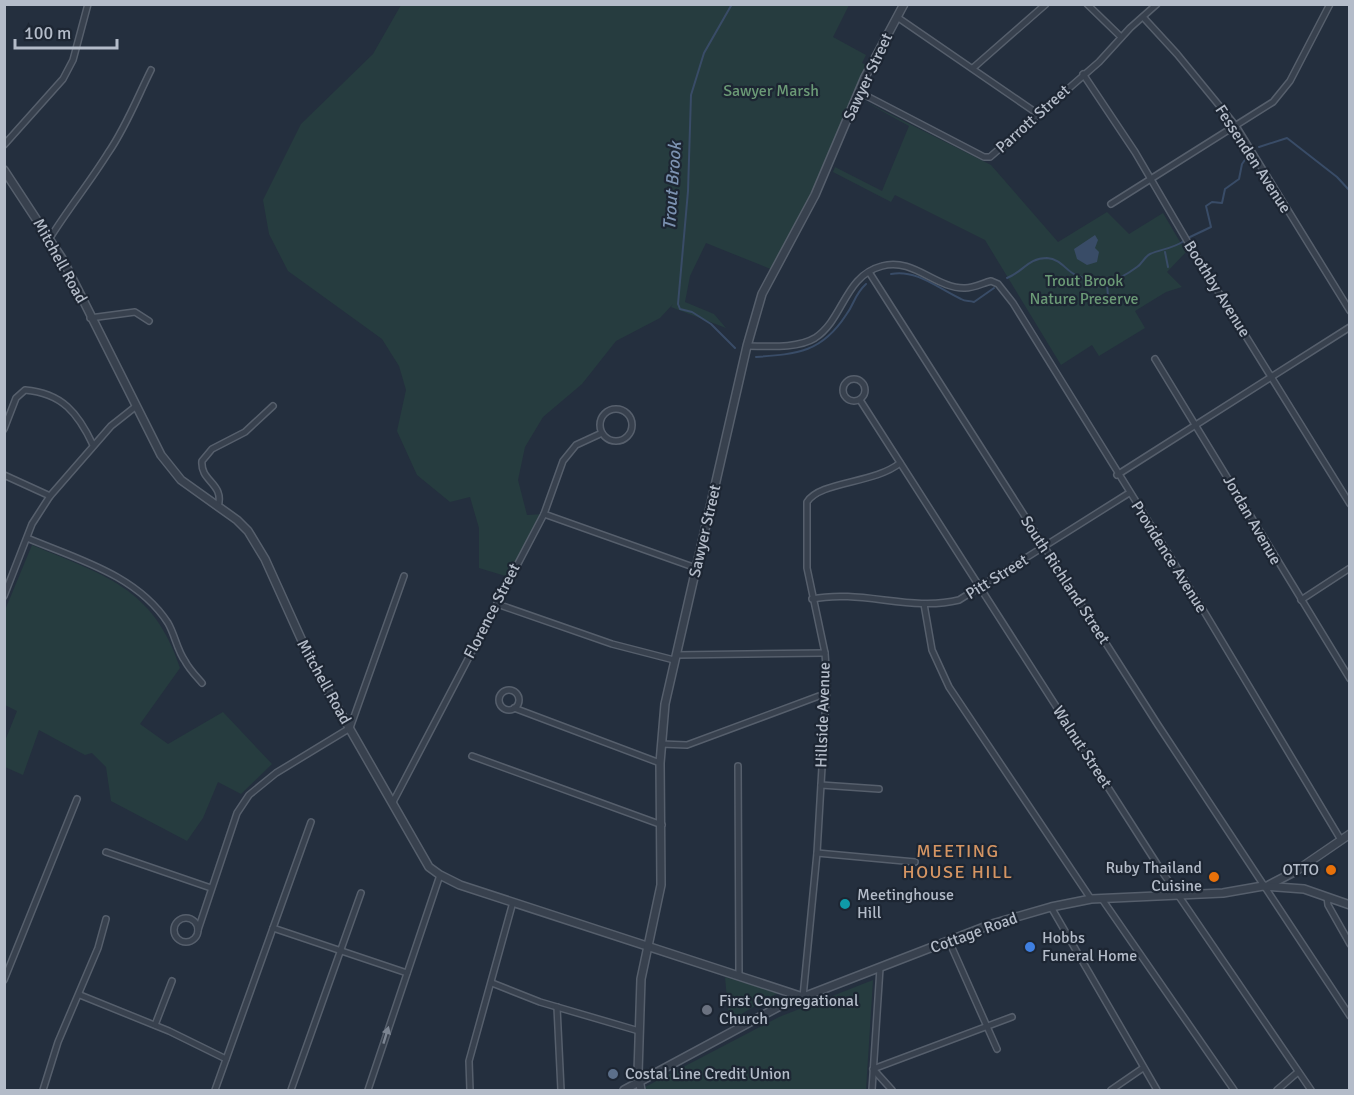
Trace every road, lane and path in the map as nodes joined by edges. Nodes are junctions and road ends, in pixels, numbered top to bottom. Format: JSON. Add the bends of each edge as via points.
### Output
{"nodes":[{"id":1,"x":88,"y":4,"type":"edge"},
{"id":2,"x":904,"y":4,"type":"edge"},
{"id":3,"x":1046,"y":4,"type":"edge"},
{"id":4,"x":1088,"y":4,"type":"edge"},
{"id":5,"x":1157,"y":4,"type":"edge"},
{"id":6,"x":1330,"y":4,"type":"edge"},
{"id":7,"x":897,"y":17,"type":"junction"},
{"id":8,"x":1143,"y":17,"type":"junction"},
{"id":9,"x":1120,"y":38,"type":"junction"},
{"id":10,"x":973,"y":68,"type":"junction"},
{"id":11,"x":151,"y":70,"type":"dead end"},
{"id":12,"x":1083,"y":74,"type":"junction"},
{"id":13,"x":858,"y":92,"type":"junction"},
{"id":14,"x":1038,"y":114,"type":"junction"},
{"id":15,"x":1236,"y":126,"type":"junction"},
{"id":16,"x":4,"y":145,"type":"edge"},
{"id":17,"x":4,"y":171,"type":"edge"},
{"id":18,"x":1150,"y":178,"type":"junction"},
{"id":19,"x":1111,"y":204,"type":"dead end"},
{"id":20,"x":50,"y":238,"type":"junction"},
{"id":21,"x":869,"y":272,"type":"junction"},
{"id":22,"x":1350,"y":311,"type":"edge"},
{"id":23,"x":90,"y":318,"type":"junction"},
{"id":24,"x":149,"y":321,"type":"dead end"},
{"id":25,"x":1350,"y":327,"type":"edge"},
{"id":26,"x":747,"y":346,"type":"junction"},
{"id":27,"x":1155,"y":359,"type":"dead end"},
{"id":28,"x":1271,"y":377,"type":"junction"},
{"id":29,"x":860,"y":400,"type":"junction"},
{"id":30,"x":273,"y":406,"type":"dead end"},
{"id":31,"x":135,"y":407,"type":"junction"},
{"id":32,"x":1194,"y":425,"type":"junction"},
{"id":33,"x":4,"y":429,"type":"edge"},
{"id":34,"x":602,"y":433,"type":"junction"},
{"id":35,"x":93,"y":445,"type":"junction"},
{"id":36,"x":900,"y":463,"type":"junction"},
{"id":37,"x":4,"y":475,"type":"edge"},
{"id":38,"x":1118,"y":475,"type":"junction"},
{"id":39,"x":1129,"y":493,"type":"junction"},
{"id":40,"x":50,"y":496,"type":"junction"},
{"id":41,"x":1350,"y":504,"type":"edge"},
{"id":42,"x":218,"y":507,"type":"junction"},
{"id":43,"x":544,"y":514,"type":"junction"},
{"id":44,"x":27,"y":538,"type":"junction"},
{"id":45,"x":1044,"y":546,"type":"junction"},
{"id":46,"x":696,"y":568,"type":"junction"},
{"id":47,"x":1350,"y":568,"type":"edge"},
{"id":48,"x":404,"y":576,"type":"dead end"},
{"id":49,"x":981,"y":588,"type":"junction"},
{"id":50,"x":4,"y":596,"type":"edge"},
{"id":51,"x":812,"y":599,"type":"junction"},
{"id":52,"x":1300,"y":600,"type":"junction"},
{"id":53,"x":497,"y":604,"type":"junction"},
{"id":54,"x":924,"y":604,"type":"junction"},
{"id":55,"x":825,"y":653,"type":"junction"},
{"id":56,"x":675,"y":657,"type":"junction"},
{"id":57,"x":1350,"y":679,"type":"edge"},
{"id":58,"x":202,"y":683,"type":"dead end"},
{"id":59,"x":827,"y":693,"type":"junction"},
{"id":60,"x":514,"y":708,"type":"dead end"},
{"id":61,"x":350,"y":728,"type":"junction"},
{"id":62,"x":661,"y":744,"type":"junction"},
{"id":63,"x":472,"y":756,"type":"dead end"},
{"id":64,"x":660,"y":763,"type":"junction"},
{"id":65,"x":738,"y":766,"type":"dead end"},
{"id":66,"x":821,"y":785,"type":"junction"},
{"id":67,"x":879,"y":789,"type":"dead end"},
{"id":68,"x":77,"y":800,"type":"dead end"},
{"id":69,"x":393,"y":802,"type":"junction"},
{"id":70,"x":311,"y":822,"type":"dead end"},
{"id":71,"x":662,"y":825,"type":"junction"},
{"id":72,"x":1350,"y":834,"type":"edge"},
{"id":73,"x":1341,"y":840,"type":"junction"},
{"id":74,"x":106,"y":852,"type":"dead end"},
{"id":75,"x":817,"y":853,"type":"junction"},
{"id":76,"x":915,"y":862,"type":"dead end"},
{"id":77,"x":440,"y":875,"type":"junction"},
{"id":78,"x":1263,"y":886,"type":"junction"},
{"id":79,"x":211,"y":888,"type":"junction"},
{"id":80,"x":361,"y":893,"type":"dead end"},
{"id":81,"x":1178,"y":895,"type":"junction"},
{"id":82,"x":1327,"y":897,"type":"junction"},
{"id":83,"x":1091,"y":899,"type":"junction"},
{"id":84,"x":1102,"y":899,"type":"junction"},
{"id":85,"x":513,"y":902,"type":"junction"},
{"id":86,"x":1350,"y":905,"type":"edge"},
{"id":87,"x":1051,"y":907,"type":"junction"},
{"id":88,"x":205,"y":908,"type":"junction"},
{"id":89,"x":188,"y":918,"type":"junction"},
{"id":90,"x":106,"y":920,"type":"dead end"},
{"id":91,"x":273,"y":928,"type":"junction"},
{"id":92,"x":198,"y":930,"type":"junction"},
{"id":93,"x":948,"y":941,"type":"junction"},
{"id":94,"x":1350,"y":944,"type":"edge"},
{"id":95,"x":647,"y":946,"type":"junction"},
{"id":96,"x":342,"y":950,"type":"junction"},
{"id":97,"x":880,"y":968,"type":"junction"},
{"id":98,"x":407,"y":973,"type":"junction"},
{"id":99,"x":739,"y":976,"type":"junction"},
{"id":100,"x":4,"y":980,"type":"edge"},
{"id":101,"x":171,"y":981,"type":"dead end"},
{"id":102,"x":492,"y":983,"type":"junction"},
{"id":103,"x":80,"y":995,"type":"junction"},
{"id":104,"x":803,"y":997,"type":"junction"},
{"id":105,"x":557,"y":1007,"type":"junction"},
{"id":106,"x":1350,"y":1016,"type":"edge"},
{"id":107,"x":1012,"y":1017,"type":"dead end"},
{"id":108,"x":155,"y":1025,"type":"junction"},
{"id":109,"x":987,"y":1025,"type":"junction"},
{"id":110,"x":639,"y":1031,"type":"junction"},
{"id":111,"x":997,"y":1050,"type":"dead end"},
{"id":112,"x":226,"y":1059,"type":"junction"},
{"id":113,"x":1143,"y":1068,"type":"junction"},
{"id":114,"x":873,"y":1069,"type":"junction"},
{"id":115,"x":1298,"y":1072,"type":"junction"},
{"id":116,"x":638,"y":1082,"type":"junction"},
{"id":117,"x":43,"y":1090,"type":"edge"},
{"id":118,"x":215,"y":1090,"type":"edge"},
{"id":119,"x":291,"y":1090,"type":"edge"},
{"id":120,"x":368,"y":1090,"type":"edge"},
{"id":121,"x":470,"y":1090,"type":"edge"},
{"id":122,"x":561,"y":1090,"type":"edge"},
{"id":123,"x":624,"y":1090,"type":"edge"},
{"id":124,"x":641,"y":1090,"type":"edge"},
{"id":125,"x":872,"y":1090,"type":"edge"},
{"id":126,"x":892,"y":1090,"type":"edge"},
{"id":127,"x":1111,"y":1090,"type":"edge"},
{"id":128,"x":1157,"y":1090,"type":"edge"},
{"id":129,"x":1234,"y":1090,"type":"edge"},
{"id":130,"x":1277,"y":1090,"type":"edge"},
{"id":131,"x":1311,"y":1090,"type":"edge"}],
"edges":[{"from":1,"to":16,"type":"street","via":[[67,73]]},
{"from":2,"to":7,"type":"street","name":"Sawyer Street"},
{"from":3,"to":10,"type":"street"},
{"from":4,"to":9,"type":"street"},
{"from":5,"to":8,"type":"street","name":"Parrott Street"},
{"from":6,"to":15,"type":"street","via":[[1290,81],[1273,102]]},
{"from":7,"to":10,"type":"street"},
{"from":7,"to":13,"type":"street","name":"Sawyer Street"},
{"from":8,"to":9,"type":"street","name":"Parrott Street"},
{"from":8,"to":15,"type":"street","name":"Fessenden Avenue"},
{"from":9,"to":12,"type":"street","name":"Parrott Street"},
{"from":10,"to":14,"type":"street"},
{"from":11,"to":20,"type":"street","via":[[110,151]]},
{"from":12,"to":14,"type":"street","name":"Parrott Street"},
{"from":12,"to":18,"type":"street","name":"Boothby Avenue"},
{"from":13,"to":14,"type":"street","name":"Parrott Street","via":[[984,157],[1001,150]]},
{"from":13,"to":26,"type":"street","name":"Sawyer Street","via":[[815,195],[765,287]]},
{"from":15,"to":18,"type":"street"},
{"from":15,"to":22,"type":"street","name":"Fessenden Avenue"},
{"from":17,"to":20,"type":"street","name":"Mitchell Road"},
{"from":18,"to":19,"type":"street"},
{"from":18,"to":28,"type":"street","name":"Boothby Avenue"},
{"from":20,"to":23,"type":"street","name":"Mitchell Road"},
{"from":21,"to":26,"type":"street","via":[[853,284],[829,325],[816,337],[782,345]]},
{"from":21,"to":38,"type":"street","name":"Providence Avenue","via":[[894,264],[955,287],[966,289],[991,281],[998,284]]},
{"from":21,"to":45,"type":"street","name":"South Richland Street"},
{"from":23,"to":24,"type":"street","via":[[135,312]]},
{"from":23,"to":31,"type":"street","name":"Mitchell Road"},
{"from":25,"to":28,"type":"street"},
{"from":26,"to":46,"type":"street","name":"Sawyer Street"},
{"from":27,"to":32,"type":"street","name":"Jordan Avenue"},
{"from":28,"to":32,"type":"street"},
{"from":28,"to":41,"type":"street","name":"Boothby Avenue"},
{"from":29,"to":29,"type":"street","name":"Walnut Street","via":[[863,384],[855,379],[847,382],[842,390],[845,398],[852,402]]},
{"from":29,"to":36,"type":"street","name":"Walnut Street"},
{"from":30,"to":42,"type":"street","via":[[245,432],[212,449],[202,461],[204,472],[219,491]]},
{"from":31,"to":35,"type":"street"},
{"from":31,"to":42,"type":"street","name":"Mitchell Road","via":[[161,456],[176,474]]},
{"from":32,"to":38,"type":"street"},
{"from":32,"to":52,"type":"street","name":"Jordan Avenue"},
{"from":33,"to":35,"type":"street","via":[[16,398],[25,390],[38,391],[54,396],[74,410]]},
{"from":34,"to":34,"type":"street","via":[[614,441],[625,438],[632,428],[629,414],[619,408],[605,412],[599,423]]},
{"from":34,"to":43,"type":"street","name":"Florence Street","via":[[576,445],[567,455]]},
{"from":35,"to":40,"type":"street"},
{"from":36,"to":49,"type":"street","name":"Walnut Street"},
{"from":36,"to":51,"type":"street","name":"Hillside Avenue","via":[[876,477],[830,487],[812,495],[807,502],[807,567]]},
{"from":37,"to":40,"type":"street"},
{"from":38,"to":39,"type":"street","name":"Providence Avenue"},
{"from":39,"to":45,"type":"street","name":"Pitt Street"},
{"from":39,"to":73,"type":"street","name":"Providence Avenue"},
{"from":40,"to":44,"type":"street"},
{"from":42,"to":61,"type":"street","name":"Mitchell Road","via":[[237,520],[258,545],[307,654]]},
{"from":43,"to":46,"type":"street"},
{"from":43,"to":53,"type":"street","name":"Florence Street"},
{"from":44,"to":50,"type":"street"},
{"from":44,"to":58,"type":"street","via":[[98,567],[150,601]]},
{"from":45,"to":49,"type":"street","name":"Pitt Street"},
{"from":45,"to":78,"type":"street","name":"South Richland Street"},
{"from":46,"to":56,"type":"street","name":"Sawyer Street"},
{"from":47,"to":52,"type":"street"},
{"from":48,"to":61,"type":"street"},
{"from":49,"to":54,"type":"street","name":"Pitt Street","via":[[960,600]]},
{"from":49,"to":81,"type":"street","name":"Walnut Street"},
{"from":51,"to":54,"type":"street","name":"Pitt Street","via":[[843,596]]},
{"from":51,"to":55,"type":"street","name":"Hillside Avenue"},
{"from":52,"to":57,"type":"street","name":"Jordan Avenue"},
{"from":53,"to":56,"type":"street","via":[[612,644]]},
{"from":53,"to":69,"type":"street","name":"Florence Street"},
{"from":54,"to":83,"type":"street","via":[[932,650],[949,687]]},
{"from":55,"to":56,"type":"street"},
{"from":55,"to":59,"type":"street","name":"Hillside Avenue"},
{"from":56,"to":62,"type":"street","name":"Sawyer Street"},
{"from":59,"to":62,"type":"street","via":[[687,745]]},
{"from":59,"to":66,"type":"street","name":"Hillside Avenue"},
{"from":60,"to":64,"type":"street"},
{"from":61,"to":69,"type":"street","name":"Mitchell Road"},
{"from":61,"to":79,"type":"street","via":[[276,773],[249,795],[237,813]]},
{"from":62,"to":64,"type":"street","name":"Sawyer Street"},
{"from":63,"to":71,"type":"street"},
{"from":64,"to":71,"type":"street","name":"Sawyer Street"},
{"from":65,"to":99,"type":"street"},
{"from":66,"to":67,"type":"street"},
{"from":66,"to":75,"type":"street","name":"Hillside Avenue"},
{"from":68,"to":100,"type":"street"},
{"from":69,"to":77,"type":"street","name":"Mitchell Road","via":[[424,860]]},
{"from":70,"to":91,"type":"street"},
{"from":71,"to":95,"type":"street","name":"Sawyer Street","via":[[661,885]]},
{"from":72,"to":73,"type":"street"},
{"from":73,"to":78,"type":"street","via":[[1296,871]]},
{"from":74,"to":79,"type":"street"},
{"from":75,"to":76,"type":"street"},
{"from":75,"to":104,"type":"street","name":"Hillside Avenue"},
{"from":77,"to":85,"type":"street","name":"Mitchell Road"},
{"from":77,"to":98,"type":"street"},
{"from":78,"to":81,"type":"street","name":"Cottage Road"},
{"from":78,"to":82,"type":"street","name":"Cottage Road","via":[[1304,889]]},
{"from":78,"to":106,"type":"street","name":"South Richland Street"},
{"from":79,"to":88,"type":"street"},
{"from":80,"to":96,"type":"street"},
{"from":81,"to":84,"type":"street","name":"Cottage Road"},
{"from":81,"to":115,"type":"street","name":"Walnut Street"},
{"from":82,"to":86,"type":"street","name":"Cottage Road"},
{"from":82,"to":94,"type":"street"},
{"from":83,"to":84,"type":"street","name":"Cottage Road"},
{"from":83,"to":87,"type":"street","name":"Cottage Road"},
{"from":84,"to":129,"type":"street"},
{"from":85,"to":95,"type":"street","name":"Mitchell Road"},
{"from":85,"to":102,"type":"street"},
{"from":87,"to":93,"type":"street","name":"Cottage Road"},
{"from":87,"to":113,"type":"street"},
{"from":88,"to":89,"type":"street"},
{"from":88,"to":92,"type":"street"},
{"from":89,"to":92,"type":"street"},
{"from":89,"to":92,"type":"street","via":[[176,922],[175,938],[190,942]]},
{"from":90,"to":103,"type":"street"},
{"from":91,"to":96,"type":"street"},
{"from":91,"to":112,"type":"street"},
{"from":93,"to":97,"type":"street","name":"Cottage Road"},
{"from":93,"to":109,"type":"street"},
{"from":95,"to":99,"type":"street","name":"Mitchell Road"},
{"from":95,"to":110,"type":"street","name":"Sawyer Street"},
{"from":96,"to":98,"type":"street"},
{"from":96,"to":119,"type":"street"},
{"from":97,"to":104,"type":"street","name":"Cottage Road"},
{"from":97,"to":114,"type":"street"},
{"from":120,"to":98,"type":"street","one_way":true},
{"from":99,"to":104,"type":"street","name":"Mitchell Road"},
{"from":101,"to":108,"type":"street"},
{"from":102,"to":105,"type":"street"},
{"from":102,"to":121,"type":"street","via":[[469,1061]]},
{"from":103,"to":108,"type":"street"},
{"from":103,"to":117,"type":"street","via":[[58,1042]]},
{"from":104,"to":116,"type":"street","name":"Cottage Road"},
{"from":105,"to":110,"type":"street"},
{"from":105,"to":122,"type":"street"},
{"from":107,"to":109,"type":"street"},
{"from":108,"to":112,"type":"street"},
{"from":109,"to":111,"type":"street"},
{"from":109,"to":114,"type":"street"},
{"from":110,"to":116,"type":"street","name":"Sawyer Street"},
{"from":112,"to":118,"type":"street"},
{"from":113,"to":127,"type":"street"},
{"from":113,"to":128,"type":"street"},
{"from":114,"to":125,"type":"street"},
{"from":114,"to":126,"type":"street"},
{"from":115,"to":130,"type":"street"},
{"from":115,"to":131,"type":"street","name":"Walnut Street"},
{"from":116,"to":123,"type":"street","name":"Cottage Road"},
{"from":116,"to":124,"type":"street","name":"Sawyer Street"}]}
